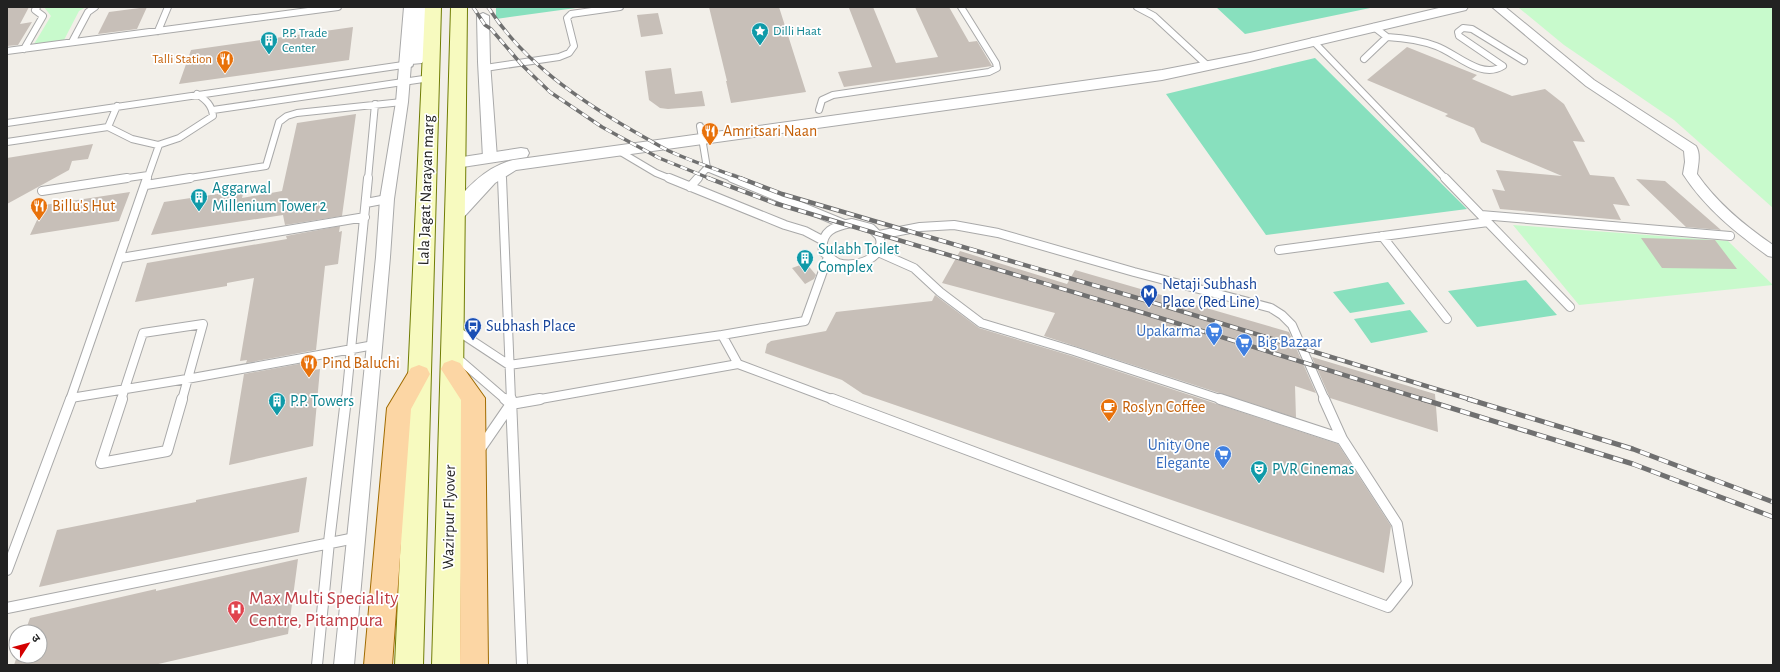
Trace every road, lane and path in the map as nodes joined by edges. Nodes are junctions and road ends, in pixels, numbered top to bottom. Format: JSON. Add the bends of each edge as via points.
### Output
{"nodes":[{"id":1,"x":37,"y":7,"type":"edge"},
{"id":2,"x":95,"y":7,"type":"edge"},
{"id":3,"x":168,"y":7,"type":"edge"},
{"id":4,"x":338,"y":7,"type":"edge"},
{"id":5,"x":410,"y":7,"type":"edge"},
{"id":6,"x":422,"y":7,"type":"edge"},
{"id":7,"x":433,"y":7,"type":"edge"},
{"id":8,"x":459,"y":7,"type":"edge"},
{"id":9,"x":620,"y":7,"type":"edge"},
{"id":10,"x":961,"y":7,"type":"edge"},
{"id":11,"x":1137,"y":7,"type":"edge"},
{"id":12,"x":1414,"y":7,"type":"edge"},
{"id":13,"x":1461,"y":7,"type":"edge"},
{"id":14,"x":1498,"y":7,"type":"edge"},
{"id":15,"x":483,"y":16,"type":"dead end"},
{"id":16,"x":1364,"y":26,"type":"junction"},
{"id":17,"x":158,"y":31,"type":"junction"},
{"id":18,"x":1387,"y":37,"type":"junction"},
{"id":19,"x":1313,"y":41,"type":"junction"},
{"id":20,"x":72,"y":42,"type":"junction"},
{"id":21,"x":24,"y":49,"type":"junction"},
{"id":22,"x":7,"y":51,"type":"edge"},
{"id":23,"x":1364,"y":59,"type":"dead end"},
{"id":24,"x":1203,"y":61,"type":"junction"},
{"id":25,"x":1524,"y":61,"type":"dead end"},
{"id":26,"x":406,"y":63,"type":"junction"},
{"id":27,"x":485,"y":68,"type":"junction"},
{"id":28,"x":430,"y":70,"type":"junction"},
{"id":29,"x":404,"y":82,"type":"junction"},
{"id":30,"x":1044,"y":86,"type":"junction"},
{"id":31,"x":197,"y":94,"type":"junction"},
{"id":32,"x":402,"y":102,"type":"junction"},
{"id":33,"x":375,"y":104,"type":"junction"},
{"id":34,"x":117,"y":106,"type":"junction"},
{"id":35,"x":213,"y":110,"type":"junction"},
{"id":36,"x":819,"y":110,"type":"junction"},
{"id":37,"x":7,"y":123,"type":"edge"},
{"id":38,"x":108,"y":127,"type":"junction"},
{"id":39,"x":701,"y":132,"type":"junction"},
{"id":40,"x":7,"y":142,"type":"edge"},
{"id":41,"x":159,"y":145,"type":"junction"},
{"id":42,"x":619,"y":151,"type":"junction"},
{"id":43,"x":490,"y":158,"type":"junction"},
{"id":44,"x":456,"y":163,"type":"junction"},
{"id":45,"x":707,"y":168,"type":"junction"},
{"id":46,"x":502,"y":169,"type":"junction"},
{"id":47,"x":148,"y":175,"type":"junction"},
{"id":48,"x":146,"y":185,"type":"junction"},
{"id":49,"x":690,"y":187,"type":"junction"},
{"id":50,"x":42,"y":190,"type":"dead end"},
{"id":51,"x":387,"y":199,"type":"junction"},
{"id":52,"x":366,"y":203,"type":"junction"},
{"id":53,"x":456,"y":215,"type":"junction"},
{"id":54,"x":1481,"y":215,"type":"junction"},
{"id":55,"x":365,"y":217,"type":"junction"},
{"id":56,"x":1488,"y":222,"type":"junction"},
{"id":57,"x":844,"y":224,"type":"junction"},
{"id":58,"x":879,"y":235,"type":"junction"},
{"id":59,"x":1382,"y":236,"type":"junction"},
{"id":60,"x":1730,"y":236,"type":"dead end"},
{"id":61,"x":822,"y":240,"type":"junction"},
{"id":62,"x":1279,"y":250,"type":"dead end"},
{"id":63,"x":878,"y":252,"type":"junction"},
{"id":64,"x":1773,"y":252,"type":"edge"},
{"id":65,"x":828,"y":257,"type":"junction"},
{"id":66,"x":121,"y":258,"type":"junction"},
{"id":67,"x":1570,"y":307,"type":"dead end"},
{"id":68,"x":1447,"y":319,"type":"dead end"},
{"id":69,"x":453,"y":328,"type":"junction"},
{"id":70,"x":722,"y":334,"type":"junction"},
{"id":71,"x":374,"y":345,"type":"junction"},
{"id":72,"x":352,"y":349,"type":"junction"},
{"id":73,"x":452,"y":361,"type":"junction"},
{"id":74,"x":738,"y":364,"type":"junction"},
{"id":75,"x":509,"y":365,"type":"junction"},
{"id":76,"x":419,"y":374,"type":"junction"},
{"id":77,"x":187,"y":379,"type":"junction"},
{"id":78,"x":126,"y":389,"type":"junction"},
{"id":79,"x":71,"y":398,"type":"junction"},
{"id":80,"x":511,"y":404,"type":"junction"},
{"id":81,"x":1342,"y":439,"type":"junction"},
{"id":82,"x":473,"y":460,"type":"junction"},
{"id":83,"x":355,"y":538,"type":"junction"},
{"id":84,"x":329,"y":542,"type":"junction"},
{"id":85,"x":7,"y":570,"type":"edge"},
{"id":86,"x":7,"y":608,"type":"edge"},
{"id":87,"x":317,"y":665,"type":"edge"},
{"id":88,"x":344,"y":665,"type":"edge"},
{"id":89,"x":378,"y":665,"type":"edge"},
{"id":90,"x":409,"y":665,"type":"edge"},
{"id":91,"x":446,"y":665,"type":"edge"},
{"id":92,"x":474,"y":665,"type":"edge"},
{"id":93,"x":522,"y":665,"type":"edge"}],
"edges":[{"from":1,"to":21,"type":"lane","via":[[35,10],[43,16]]},
{"from":2,"to":20,"type":"lane","via":[[88,12]]},
{"from":3,"to":17,"type":"lane"},
{"from":4,"to":17,"type":"lane"},
{"from":5,"to":26,"type":"street"},
{"from":6,"to":26,"type":"street","via":[[418,60]]},
{"from":7,"to":28,"type":"main road","name":"Lala Jagat Narayan marg"},
{"from":8,"to":44,"type":"main road","name":"Lala Jagat Narayan marg"},
{"from":9,"to":27,"type":"lane","via":[[571,14],[567,18],[574,46],[569,53],[558,57]]},
{"from":10,"to":36,"type":"lane","via":[[997,68],[989,72],[833,95],[822,100]]},
{"from":11,"to":24,"type":"lane","via":[[1154,16]]},
{"from":12,"to":16,"type":"street"},
{"from":13,"to":16,"type":"street"},
{"from":14,"to":64,"type":"street","via":[[1590,83],[1691,149],[1690,174],[1699,189],[1726,215]]},
{"from":15,"to":27,"type":"street"},
{"from":16,"to":18,"type":"lane"},
{"from":16,"to":19,"type":"street"},
{"from":16,"to":24,"type":"street"},
{"from":17,"to":20,"type":"lane"},
{"from":18,"to":23,"type":"lane"},
{"from":18,"to":25,"type":"lane","via":[[1414,39],[1443,49],[1481,68],[1492,72],[1498,70],[1503,66],[1459,36],[1458,32],[1463,28],[1472,29]]},
{"from":19,"to":24,"type":"street"},
{"from":19,"to":54,"type":"lane"},
{"from":20,"to":21,"type":"lane"},
{"from":21,"to":22,"type":"lane"},
{"from":24,"to":30,"type":"street","via":[[1162,75]]},
{"from":26,"to":28,"type":"lane"},
{"from":26,"to":29,"type":"street"},
{"from":26,"to":31,"type":"lane"},
{"from":27,"to":43,"type":"street"},
{"from":28,"to":29,"type":"lane"},
{"from":28,"to":76,"type":"main road","name":"Lala Jagat Narayan marg"},
{"from":29,"to":32,"type":"street"},
{"from":29,"to":35,"type":"lane"},
{"from":30,"to":36,"type":"street"},
{"from":30,"to":39,"type":"street"},
{"from":31,"to":34,"type":"lane"},
{"from":31,"to":35,"type":"lane","via":[[208,100]]},
{"from":32,"to":33,"type":"lane"},
{"from":32,"to":51,"type":"street"},
{"from":33,"to":48,"type":"lane","via":[[287,116],[279,122],[266,166]]},
{"from":33,"to":52,"type":"lane"},
{"from":34,"to":37,"type":"lane"},
{"from":34,"to":38,"type":"lane"},
{"from":35,"to":41,"type":"lane","via":[[213,116],[204,124],[185,136]]},
{"from":36,"to":39,"type":"street"},
{"from":38,"to":40,"type":"lane"},
{"from":38,"to":41,"type":"lane","via":[[130,138]]},
{"from":39,"to":42,"type":"street"},
{"from":39,"to":43,"type":"street"},
{"from":39,"to":45,"type":"lane"},
{"from":41,"to":47,"type":"lane"},
{"from":42,"to":46,"type":"street","via":[[514,165]]},
{"from":42,"to":49,"type":"lane","via":[[656,173]]},
{"from":43,"to":44,"type":"street"},
{"from":44,"to":53,"type":"main road","name":"Lala Jagat Narayan marg"},
{"from":45,"to":49,"type":"lane"},
{"from":45,"to":57,"type":"lane"},
{"from":46,"to":53,"type":"street","via":[[481,185]]},
{"from":46,"to":75,"type":"lane"},
{"from":47,"to":48,"type":"lane"},
{"from":47,"to":50,"type":"lane"},
{"from":48,"to":66,"type":"lane"},
{"from":49,"to":61,"type":"lane","via":[[805,231]]},
{"from":51,"to":52,"type":"lane"},
{"from":51,"to":71,"type":"street"},
{"from":52,"to":55,"type":"lane"},
{"from":53,"to":69,"type":"main road","name":"Lala Jagat Narayan marg"},
{"from":54,"to":56,"type":"lane"},
{"from":54,"to":60,"type":"lane"},
{"from":55,"to":66,"type":"lane"},
{"from":55,"to":72,"type":"lane"},
{"from":56,"to":59,"type":"lane"},
{"from":56,"to":67,"type":"lane"},
{"from":57,"to":58,"type":"lane","via":[[861,224]]},
{"from":57,"to":61,"type":"lane","via":[[830,230]]},
{"from":58,"to":63,"type":"lane","via":[[881,241]]},
{"from":58,"to":81,"type":"lane","via":[[954,225],[998,234],[1271,308],[1292,325]]},
{"from":59,"to":62,"type":"lane"},
{"from":59,"to":68,"type":"lane"},
{"from":61,"to":65,"type":"lane","via":[[823,252]]},
{"from":63,"to":65,"type":"lane","via":[[859,264],[842,263]]},
{"from":63,"to":81,"type":"lane","via":[[914,268],[940,292],[981,323]]},
{"from":65,"to":70,"type":"lane","via":[[805,321]]},
{"from":66,"to":79,"type":"lane"},
{"from":69,"to":73,"type":"main road","name":"Lala Jagat Narayan marg"},
{"from":69,"to":75,"type":"lane"},
{"from":70,"to":74,"type":"lane"},
{"from":70,"to":75,"type":"lane"},
{"from":71,"to":72,"type":"lane"},
{"from":71,"to":83,"type":"street"},
{"from":72,"to":77,"type":"lane"},
{"from":72,"to":84,"type":"lane"},
{"from":73,"to":80,"type":"lane"},
{"from":73,"to":82,"type":"main road","via":[[473,398]]},
{"from":73,"to":91,"type":"main road","name":"Wazirpur Flyover"},
{"from":74,"to":80,"type":"lane"},
{"from":74,"to":81,"type":"lane","via":[[1388,607],[1407,583],[1397,524]]},
{"from":75,"to":80,"type":"lane"},
{"from":76,"to":89,"type":"main road","via":[[399,408]]},
{"from":76,"to":90,"type":"main road"},
{"from":77,"to":78,"type":"lane"},
{"from":77,"to":78,"type":"lane","via":[[203,324],[143,334]]},
{"from":77,"to":78,"type":"lane","via":[[167,451],[102,463]]},
{"from":78,"to":79,"type":"lane"},
{"from":79,"to":85,"type":"lane"},
{"from":80,"to":82,"type":"lane"},
{"from":80,"to":93,"type":"lane"},
{"from":82,"to":92,"type":"main road"},
{"from":83,"to":84,"type":"lane"},
{"from":83,"to":88,"type":"street"},
{"from":84,"to":86,"type":"lane"},
{"from":84,"to":87,"type":"lane"}]}
